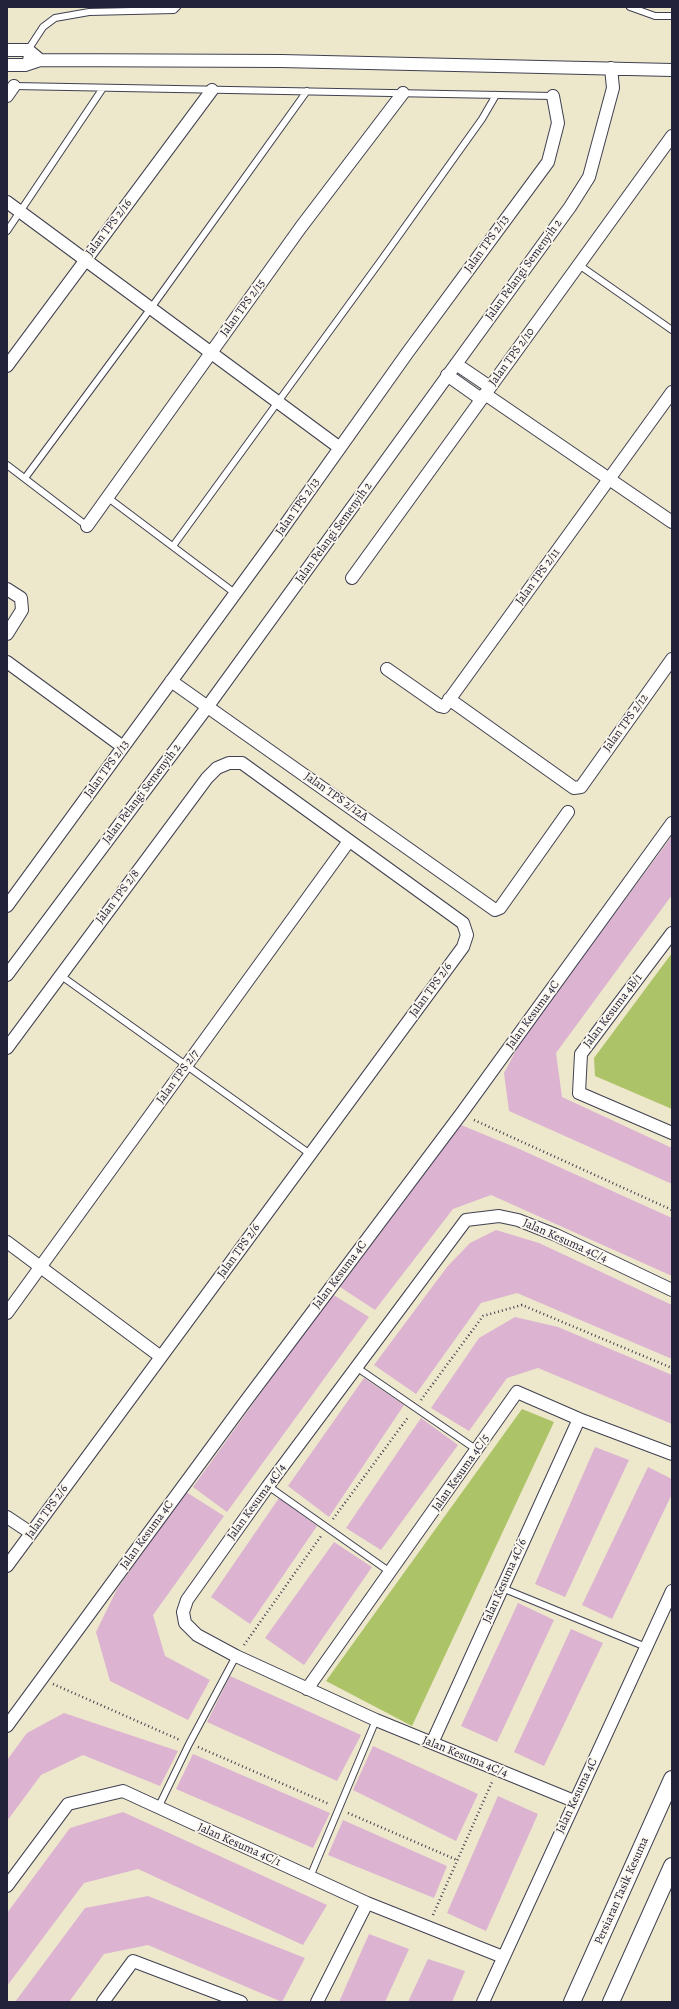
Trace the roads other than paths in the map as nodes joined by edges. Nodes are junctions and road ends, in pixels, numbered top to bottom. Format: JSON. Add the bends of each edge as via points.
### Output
{"nodes":[{"id":1,"x":177,"y":7,"type":"edge"},
{"id":2,"x":630,"y":7,"type":"edge"},
{"id":3,"x":672,"y":16,"type":"edge"},
{"id":4,"x":7,"y":50,"type":"edge"},
{"id":5,"x":28,"y":50,"type":"junction"},
{"id":6,"x":40,"y":60,"type":"junction"},
{"id":7,"x":7,"y":65,"type":"edge"},
{"id":8,"x":25,"y":65,"type":"junction"},
{"id":9,"x":672,"y":65,"type":"edge"},
{"id":10,"x":611,"y":68,"type":"junction"},
{"id":11,"x":672,"y":70,"type":"edge"},
{"id":12,"x":103,"y":88,"type":"junction"},
{"id":13,"x":212,"y":90,"type":"junction"},
{"id":14,"x":10,"y":91,"type":"edge"},
{"id":15,"x":307,"y":92,"type":"junction"},
{"id":16,"x":403,"y":93,"type":"junction"},
{"id":17,"x":496,"y":95,"type":"junction"},
{"id":18,"x":554,"y":96,"type":"joint"},
{"id":19,"x":672,"y":136,"type":"edge"},
{"id":20,"x":7,"y":202,"type":"edge"},
{"id":21,"x":21,"y":212,"type":"junction"},
{"id":22,"x":7,"y":231,"type":"edge"},
{"id":23,"x":85,"y":260,"type":"junction"},
{"id":24,"x":579,"y":265,"type":"junction"},
{"id":25,"x":151,"y":308,"type":"junction"},
{"id":26,"x":672,"y":330,"type":"edge"},
{"id":27,"x":211,"y":353,"type":"junction"},
{"id":28,"x":456,"y":364,"type":"junction"},
{"id":29,"x":7,"y":366,"type":"edge"},
{"id":30,"x":447,"y":375,"type":"junction"},
{"id":31,"x":672,"y":392,"type":"edge"},
{"id":32,"x":486,"y":393,"type":"junction"},
{"id":33,"x":277,"y":401,"type":"junction"},
{"id":34,"x":340,"y":448,"type":"junction"},
{"id":35,"x":7,"y":465,"type":"edge"},
{"id":36,"x":25,"y":478,"type":"junction"},
{"id":37,"x":609,"y":479,"type":"junction"},
{"id":38,"x":108,"y":497,"type":"junction"},
{"id":39,"x":672,"y":522,"type":"edge"},
{"id":40,"x":87,"y":526,"type":"joint"},
{"id":41,"x":172,"y":546,"type":"junction"},
{"id":42,"x":352,"y":578,"type":"dead end"},
{"id":43,"x":7,"y":589,"type":"edge"},
{"id":44,"x":236,"y":594,"type":"junction"},
{"id":45,"x":7,"y":634,"type":"edge"},
{"id":46,"x":672,"y":659,"type":"edge"},
{"id":47,"x":7,"y":662,"type":"edge"},
{"id":48,"x":387,"y":669,"type":"dead end"},
{"id":49,"x":172,"y":681,"type":"junction"},
{"id":50,"x":449,"y":699,"type":"junction"},
{"id":51,"x":208,"y":706,"type":"junction"},
{"id":52,"x":123,"y":746,"type":"junction"},
{"id":53,"x":568,"y":812,"type":"dead end"},
{"id":54,"x":672,"y":823,"type":"edge"},
{"id":55,"x":350,"y":841,"type":"junction"},
{"id":56,"x":8,"y":902,"type":"edge"},
{"id":57,"x":672,"y":932,"type":"edge"},
{"id":58,"x":7,"y":975,"type":"edge"},
{"id":59,"x":60,"y":975,"type":"junction"},
{"id":60,"x":7,"y":1048,"type":"edge"},
{"id":61,"x":187,"y":1065,"type":"junction"},
{"id":62,"x":672,"y":1133,"type":"edge"},
{"id":63,"x":310,"y":1154,"type":"junction"},
{"id":64,"x":7,"y":1242,"type":"edge"},
{"id":65,"x":40,"y":1267,"type":"junction"},
{"id":66,"x":672,"y":1290,"type":"edge"},
{"id":67,"x":7,"y":1313,"type":"edge"},
{"id":68,"x":161,"y":1357,"type":"junction"},
{"id":69,"x":356,"y":1367,"type":"junction"},
{"id":70,"x":579,"y":1419,"type":"junction"},
{"id":71,"x":477,"y":1450,"type":"junction"},
{"id":72,"x":672,"y":1454,"type":"edge"},
{"id":73,"x":268,"y":1486,"type":"junction"},
{"id":74,"x":7,"y":1516,"type":"edge"},
{"id":75,"x":31,"y":1533,"type":"junction"},
{"id":76,"x":7,"y":1566,"type":"edge"},
{"id":77,"x":390,"y":1572,"type":"junction"},
{"id":78,"x":502,"y":1588,"type":"junction"},
{"id":79,"x":672,"y":1591,"type":"edge"},
{"id":80,"x":646,"y":1647,"type":"junction"},
{"id":81,"x":236,"y":1656,"type":"junction"},
{"id":82,"x":307,"y":1689,"type":"junction"},
{"id":83,"x":376,"y":1720,"type":"junction"},
{"id":84,"x":7,"y":1726,"type":"edge"},
{"id":85,"x":432,"y":1743,"type":"junction"},
{"id":86,"x":672,"y":1780,"type":"edge"},
{"id":87,"x":574,"y":1801,"type":"junction"},
{"id":88,"x":158,"y":1808,"type":"junction"},
{"id":89,"x":672,"y":1866,"type":"edge"},
{"id":90,"x":310,"y":1877,"type":"junction"},
{"id":91,"x":7,"y":1886,"type":"edge"},
{"id":92,"x":366,"y":1903,"type":"junction"},
{"id":93,"x":503,"y":1957,"type":"junction"},
{"id":94,"x":103,"y":2002,"type":"edge"},
{"id":95,"x":241,"y":2002,"type":"edge"},
{"id":96,"x":316,"y":2002,"type":"edge"},
{"id":97,"x":483,"y":2002,"type":"edge"},
{"id":98,"x":572,"y":2002,"type":"edge"},
{"id":99,"x":611,"y":2002,"type":"edge"}],
"edges":[{"from":1,"to":5,"type":"lane","via":[[174,10],[89,12],[55,18],[43,27]]},
{"from":2,"to":3,"type":"lane","via":[[655,16]]},
{"from":4,"to":5,"type":"street"},
{"from":5,"to":6,"type":"street"},
{"from":5,"to":8,"type":"lane"},
{"from":6,"to":8,"type":"street"},
{"from":6,"to":10,"type":"street","via":[[281,61]]},
{"from":7,"to":8,"type":"street"},
{"from":9,"to":10,"type":"street"},
{"from":10,"to":11,"type":"street"},
{"from":10,"to":28,"type":"street","name":"Jalan Pelangi Semenyih 2","via":[[613,88],[589,177]]},
{"from":12,"to":13,"type":"lane"},
{"from":12,"to":14,"type":"lane"},
{"from":12,"to":21,"type":"lane"},
{"from":13,"to":15,"type":"lane"},
{"from":13,"to":23,"type":"street","name":"Jalan TPS 2/16"},
{"from":15,"to":16,"type":"lane"},
{"from":15,"to":25,"type":"lane"},
{"from":16,"to":17,"type":"lane"},
{"from":16,"to":27,"type":"street","name":"Jalan TPS 2/15"},
{"from":17,"to":18,"type":"lane"},
{"from":17,"to":33,"type":"lane","via":[[482,119]]},
{"from":18,"to":34,"type":"street","name":"Jalan TPS 2/13","via":[[558,123],[548,162]]},
{"from":19,"to":24,"type":"street","name":"Jalan TPS 2/10"},
{"from":20,"to":21,"type":"street"},
{"from":21,"to":22,"type":"lane"},
{"from":21,"to":23,"type":"street"},
{"from":23,"to":25,"type":"street"},
{"from":23,"to":29,"type":"street","name":"Jalan TPS 2/16"},
{"from":24,"to":26,"type":"lane"},
{"from":24,"to":32,"type":"street","name":"Jalan TPS 2/10"},
{"from":25,"to":27,"type":"street"},
{"from":25,"to":36,"type":"lane"},
{"from":27,"to":33,"type":"street"},
{"from":27,"to":38,"type":"street","name":"Jalan TPS 2/15"},
{"from":28,"to":30,"type":"street","name":"Jalan Pelangi Semenyih 2"},
{"from":28,"to":32,"type":"street"},
{"from":30,"to":32,"type":"street"},
{"from":30,"to":51,"type":"street","name":"Jalan Pelangi Semenyih 2"},
{"from":31,"to":37,"type":"street","name":"Jalan TPS 2/11"},
{"from":32,"to":37,"type":"street"},
{"from":32,"to":42,"type":"street","name":"Jalan TPS 2/10"},
{"from":33,"to":34,"type":"street"},
{"from":33,"to":41,"type":"lane"},
{"from":34,"to":44,"type":"street","name":"Jalan TPS 2/13"},
{"from":35,"to":36,"type":"lane"},
{"from":36,"to":40,"type":"lane"},
{"from":37,"to":39,"type":"street"},
{"from":37,"to":50,"type":"street","name":"Jalan TPS 2/11"},
{"from":38,"to":40,"type":"street","name":"Jalan TPS 2/15"},
{"from":38,"to":41,"type":"lane"},
{"from":41,"to":44,"type":"lane"},
{"from":43,"to":45,"type":"street","via":[[21,598],[22,610]]},
{"from":44,"to":49,"type":"street","name":"Jalan TPS 2/13"},
{"from":46,"to":50,"type":"street","name":"Jalan TPS 2/12","via":[[581,787],[574,788]]},
{"from":47,"to":52,"type":"street"},
{"from":48,"to":50,"type":"street","via":[[440,706],[444,707]]},
{"from":49,"to":51,"type":"street","name":"Jalan TPS 2/12A"},
{"from":49,"to":52,"type":"street","name":"Jalan TPS 2/13"},
{"from":51,"to":53,"type":"street","name":"Jalan TPS 2/12A","via":[[495,910],[500,908]]},
{"from":51,"to":58,"type":"street","name":"Jalan Pelangi Semenyih 2"},
{"from":52,"to":56,"type":"street","name":"Jalan TPS 2/13"},
{"from":54,"to":84,"type":"street","name":"Jalan Kesuma 4C","via":[[461,1114]]},
{"from":55,"to":59,"type":"street","name":"Jalan TPS 2/8","via":[[242,763],[229,763],[217,768]]},
{"from":55,"to":61,"type":"street","name":"Jalan TPS 2/7"},
{"from":55,"to":63,"type":"street","name":"Jalan TPS 2/6","via":[[463,923],[467,935],[463,947]]},
{"from":57,"to":62,"type":"street","name":"Jalan Kesuma 4B/1","via":[[581,1054],[579,1093]]},
{"from":59,"to":60,"type":"street","name":"Jalan TPS 2/8"},
{"from":59,"to":61,"type":"lane"},
{"from":61,"to":63,"type":"lane"},
{"from":61,"to":65,"type":"street","name":"Jalan TPS 2/7"},
{"from":63,"to":68,"type":"street","name":"Jalan TPS 2/6"},
{"from":64,"to":65,"type":"street"},
{"from":65,"to":67,"type":"street","name":"Jalan TPS 2/7"},
{"from":65,"to":68,"type":"street"},
{"from":66,"to":69,"type":"street","name":"Jalan Kesuma 4C/4","via":[[556,1234],[518,1220],[499,1216],[466,1220]]},
{"from":68,"to":75,"type":"street","name":"Jalan TPS 2/6"},
{"from":69,"to":71,"type":"lane"},
{"from":69,"to":73,"type":"street","name":"Jalan Kesuma 4C/4"},
{"from":70,"to":71,"type":"street","name":"Jalan Kesuma 4C/5","via":[[517,1392]]},
{"from":70,"to":72,"type":"street","name":"Jalan Kesuma 4C/5"},
{"from":70,"to":78,"type":"street","name":"Jalan Kesuma 4C/6"},
{"from":71,"to":77,"type":"street","name":"Jalan Kesuma 4C/5"},
{"from":73,"to":77,"type":"lane"},
{"from":73,"to":81,"type":"street","name":"Jalan Kesuma 4C/4","via":[[187,1600],[183,1612],[185,1623],[197,1635]]},
{"from":74,"to":75,"type":"street"},
{"from":75,"to":76,"type":"street","name":"Jalan TPS 2/6"},
{"from":77,"to":82,"type":"street","name":"Jalan Kesuma 4C/5"},
{"from":78,"to":80,"type":"lane"},
{"from":78,"to":85,"type":"street","name":"Jalan Kesuma 4C/6"},
{"from":79,"to":80,"type":"street","name":"Jalan Kesuma 4C"},
{"from":80,"to":87,"type":"street","name":"Jalan Kesuma 4C"},
{"from":81,"to":82,"type":"street","name":"Jalan Kesuma 4C/4"},
{"from":81,"to":88,"type":"lane"},
{"from":82,"to":83,"type":"street","name":"Jalan Kesuma 4C/4"},
{"from":83,"to":85,"type":"street","name":"Jalan Kesuma 4C/4"},
{"from":83,"to":90,"type":"lane"},
{"from":85,"to":87,"type":"street","name":"Jalan Kesuma 4C/4"},
{"from":86,"to":98,"type":"street","name":"Persiaran Tasik Kesuma"},
{"from":87,"to":93,"type":"street","name":"Jalan Kesuma 4C"},
{"from":88,"to":90,"type":"street","name":"Jalan Kesuma 4C/1"},
{"from":88,"to":91,"type":"street","name":"Jalan Kesuma 4C/1","via":[[123,1791],[68,1804]]},
{"from":89,"to":99,"type":"street"},
{"from":90,"to":92,"type":"street","name":"Jalan Kesuma 4C/1"},
{"from":92,"to":93,"type":"street","name":"Jalan Kesuma 4C/1"},
{"from":92,"to":96,"type":"street"},
{"from":93,"to":97,"type":"street","name":"Jalan Kesuma 4C"},
{"from":94,"to":95,"type":"street","via":[[133,1961]]}]}
